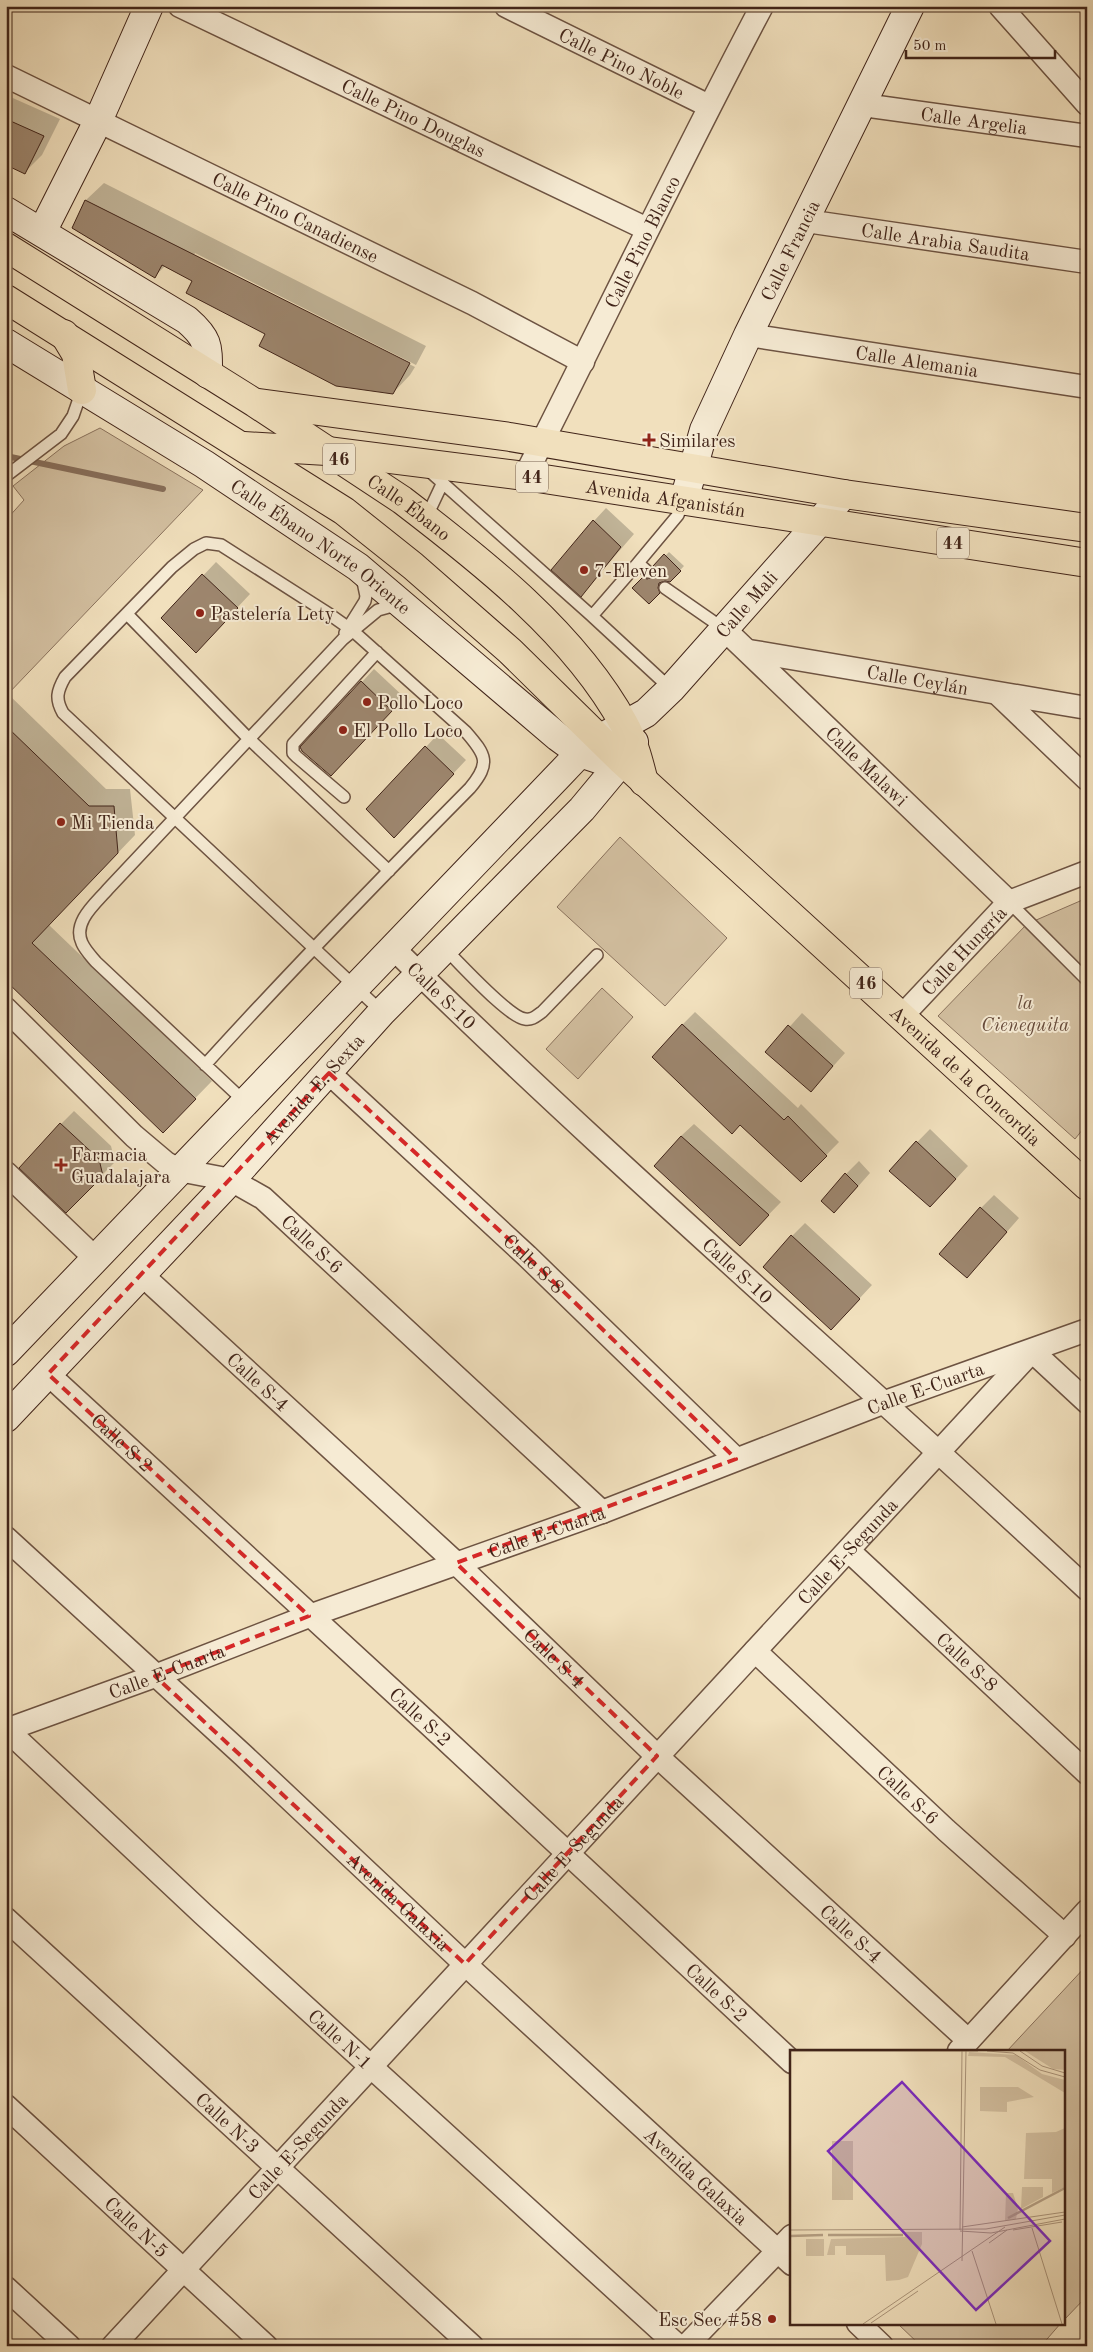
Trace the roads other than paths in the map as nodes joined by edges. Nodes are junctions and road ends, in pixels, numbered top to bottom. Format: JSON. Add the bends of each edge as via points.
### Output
{"nodes":[{"id":1,"x":149,"y":6,"type":"edge"},
{"id":2,"x":180,"y":6,"type":"edge"},
{"id":3,"x":506,"y":6,"type":"edge"},
{"id":4,"x":762,"y":6,"type":"edge"},
{"id":5,"x":910,"y":6,"type":"edge"},
{"id":6,"x":1000,"y":6,"type":"edge"},
{"id":7,"x":6,"y":76,"type":"edge"},
{"id":8,"x":1087,"y":104,"type":"edge"},
{"id":9,"x":863,"y":105,"type":"junction"},
{"id":10,"x":709,"y":106,"type":"junction"},
{"id":11,"x":98,"y":121,"type":"junction"},
{"id":12,"x":1087,"y":136,"type":"edge"},
{"id":13,"x":6,"y":211,"type":"edge"},
{"id":14,"x":806,"y":221,"type":"junction"},
{"id":15,"x":646,"y":229,"type":"junction"},
{"id":16,"x":42,"y":232,"type":"junction"},
{"id":17,"x":6,"y":248,"type":"edge"},
{"id":18,"x":1087,"y":262,"type":"edge"},
{"id":19,"x":6,"y":299,"type":"edge"},
{"id":20,"x":64,"y":334,"type":"junction"},
{"id":21,"x":748,"y":335,"type":"junction"},
{"id":22,"x":6,"y":343,"type":"edge"},
{"id":23,"x":583,"y":362,"type":"junction"},
{"id":24,"x":208,"y":374,"type":"junction"},
{"id":25,"x":1087,"y":387,"type":"edge"},
{"id":26,"x":82,"y":390,"type":"junction"},
{"id":27,"x":255,"y":403,"type":"junction"},
{"id":28,"x":541,"y":443,"type":"junction"},
{"id":29,"x":242,"y":446,"type":"junction"},
{"id":30,"x":327,"y":451,"type":"junction"},
{"id":31,"x":418,"y":462,"type":"junction"},
{"id":32,"x":692,"y":468,"type":"junction"},
{"id":33,"x":9,"y":473,"type":"edge"},
{"id":34,"x":524,"y":476,"type":"junction"},
{"id":35,"x":443,"y":482,"type":"junction"},
{"id":36,"x":844,"y":494,"type":"junction"},
{"id":37,"x":684,"y":500,"type":"junction"},
{"id":38,"x":426,"y":518,"type":"junction"},
{"id":39,"x":819,"y":522,"type":"junction"},
{"id":40,"x":1087,"y":528,"type":"edge"},
{"id":41,"x":638,"y":563,"type":"junction"},
{"id":42,"x":1087,"y":563,"type":"edge"},
{"id":43,"x":358,"y":567,"type":"junction"},
{"id":44,"x":648,"y":572,"type":"dead end"},
{"id":45,"x":665,"y":588,"type":"dead end"},
{"id":46,"x":402,"y":603,"type":"junction"},
{"id":47,"x":126,"y":614,"type":"junction"},
{"id":48,"x":592,"y":616,"type":"junction"},
{"id":49,"x":724,"y":629,"type":"junction"},
{"id":50,"x":350,"y":630,"type":"junction"},
{"id":51,"x":749,"y":651,"type":"junction"},
{"id":52,"x":377,"y":652,"type":"junction"},
{"id":53,"x":671,"y":689,"type":"junction"},
{"id":54,"x":998,"y":694,"type":"junction"},
{"id":55,"x":1087,"y":708,"type":"edge"},
{"id":56,"x":631,"y":736,"type":"junction"},
{"id":57,"x":248,"y":738,"type":"junction"},
{"id":58,"x":590,"y":746,"type":"junction"},
{"id":59,"x":1087,"y":779,"type":"edge"},
{"id":60,"x":344,"y":797,"type":"dead end"},
{"id":61,"x":175,"y":817,"type":"junction"},
{"id":62,"x":389,"y":871,"type":"junction"},
{"id":63,"x":1087,"y":872,"type":"edge"},
{"id":64,"x":1009,"y":902,"type":"junction"},
{"id":65,"x":314,"y":948,"type":"junction"},
{"id":66,"x":392,"y":948,"type":"junction"},
{"id":67,"x":445,"y":950,"type":"junction"},
{"id":68,"x":597,"y":955,"type":"dead end"},
{"id":69,"x":420,"y":975,"type":"junction"},
{"id":70,"x":1087,"y":980,"type":"edge"},
{"id":71,"x":355,"y":987,"type":"junction"},
{"id":72,"x":6,"y":1009,"type":"edge"},
{"id":73,"x":382,"y":1012,"type":"junction"},
{"id":74,"x":902,"y":1016,"type":"junction"},
{"id":75,"x":205,"y":1065,"type":"junction"},
{"id":76,"x":329,"y":1073,"type":"junction"},
{"id":77,"x":245,"y":1102,"type":"junction"},
{"id":78,"x":180,"y":1170,"type":"junction"},
{"id":79,"x":6,"y":1173,"type":"edge"},
{"id":80,"x":231,"y":1180,"type":"junction"},
{"id":81,"x":1087,"y":1186,"type":"edge"},
{"id":82,"x":96,"y":1259,"type":"junction"},
{"id":83,"x":141,"y":1274,"type":"junction"},
{"id":84,"x":1087,"y":1330,"type":"edge"},
{"id":85,"x":8,"y":1348,"type":"edge"},
{"id":86,"x":1032,"y":1351,"type":"junction"},
{"id":87,"x":48,"y":1374,"type":"junction"},
{"id":88,"x":885,"y":1402,"type":"junction"},
{"id":89,"x":1087,"y":1402,"type":"edge"},
{"id":90,"x":6,"y":1418,"type":"edge"},
{"id":91,"x":939,"y":1450,"type":"junction"},
{"id":92,"x":736,"y":1459,"type":"junction"},
{"id":93,"x":602,"y":1512,"type":"junction"},
{"id":94,"x":6,"y":1538,"type":"edge"},
{"id":95,"x":849,"y":1551,"type":"junction"},
{"id":96,"x":456,"y":1563,"type":"junction"},
{"id":97,"x":1087,"y":1589,"type":"edge"},
{"id":98,"x":309,"y":1616,"type":"junction"},
{"id":99,"x":755,"y":1651,"type":"junction"},
{"id":100,"x":155,"y":1676,"type":"junction"},
{"id":101,"x":6,"y":1730,"type":"edge"},
{"id":102,"x":657,"y":1756,"type":"junction"},
{"id":103,"x":1087,"y":1773,"type":"edge"},
{"id":104,"x":566,"y":1854,"type":"junction"},
{"id":105,"x":1087,"y":1912,"type":"edge"},
{"id":106,"x":6,"y":1919,"type":"edge"},
{"id":107,"x":1065,"y":1936,"type":"junction"},
{"id":108,"x":464,"y":1964,"type":"junction"},
{"id":109,"x":964,"y":2046,"type":"edge"},
{"id":110,"x":790,"y":2060,"type":"edge"},
{"id":111,"x":370,"y":2066,"type":"junction"},
{"id":112,"x":6,"y":2106,"type":"edge"},
{"id":113,"x":277,"y":2166,"type":"junction"},
{"id":114,"x":787,"y":2250,"type":"edge"},
{"id":115,"x":184,"y":2271,"type":"junction"},
{"id":116,"x":6,"y":2288,"type":"edge"},
{"id":117,"x":859,"y":2324,"type":"edge"},
{"id":118,"x":69,"y":2346,"type":"edge"},
{"id":119,"x":113,"y":2346,"type":"edge"},
{"id":120,"x":266,"y":2346,"type":"edge"},
{"id":121,"x":472,"y":2346,"type":"edge"},
{"id":122,"x":678,"y":2346,"type":"edge"},
{"id":123,"x":686,"y":2346,"type":"edge"},
{"id":124,"x":882,"y":2346,"type":"edge"}],
"edges":[{"from":1,"to":11,"type":"street"},
{"from":2,"to":15,"type":"street","name":"Calle Pino Douglas"},
{"from":3,"to":10,"type":"street","name":"Calle Pino Noble"},
{"from":4,"to":10,"type":"street","name":"Calle Pino Blanco"},
{"from":5,"to":9,"type":"street","name":"Calle Francia"},
{"from":6,"to":8,"type":"street"},
{"from":7,"to":11,"type":"street","name":"Calle Pino Canadiense"},
{"from":9,"to":12,"type":"street","name":"Calle Argelia"},
{"from":9,"to":14,"type":"street","name":"Calle Francia"},
{"from":10,"to":15,"type":"street","name":"Calle Pino Blanco"},
{"from":11,"to":16,"type":"street"},
{"from":11,"to":23,"type":"street","name":"Calle Pino Canadiense","via":[[472,302]]},
{"from":13,"to":16,"type":"street"},
{"from":14,"to":18,"type":"street","name":"Calle Arabia Saudita"},
{"from":14,"to":21,"type":"street","name":"Calle Francia"},
{"from":15,"to":23,"type":"street","name":"Calle Pino Blanco"},
{"from":16,"to":24,"type":"street","via":[[187,320],[205,338]]},
{"from":17,"to":24,"type":"main road","name":"Calle Ébano","number":"46"},
{"from":19,"to":20,"type":"main road","number":"46"},
{"from":20,"to":26,"type":"main road","via":[[76,354]]},
{"from":20,"to":29,"type":"main road","number":"46"},
{"from":21,"to":25,"type":"street","name":"Calle Alemania"},
{"from":21,"to":32,"type":"street","name":"Calle Francia","via":[[704,430]]},
{"from":22,"to":26,"type":"street","name":"Calle Ébano Norte Oriente"},
{"from":23,"to":28,"type":"street","name":"Calle Pino Blanco"},
{"from":24,"to":27,"type":"main road","name":"Calle Ébano","number":"46"},
{"from":26,"to":33,"type":"lane","via":[[73,416],[61,434]]},
{"from":26,"to":43,"type":"street","name":"Calle Ébano Norte Oriente","via":[[204,464]]},
{"from":27,"to":28,"type":"main road","name":"Avenida Afganistán","number":"44"},
{"from":27,"to":30,"type":"main road","name":"Calle Ébano","number":"46"},
{"from":28,"to":32,"type":"main road","name":"Avenida Afganistán","number":"44"},
{"from":28,"to":34,"type":"street","name":"Calle Pino Blanco"},
{"from":29,"to":30,"type":"main road","name":"Avenida Afganistán","number":"44"},
{"from":29,"to":58,"type":"main road","number":"46","via":[[344,511],[413,566],[510,652]]},
{"from":30,"to":31,"type":"main road","name":"Avenida Afganistán","number":"44"},
{"from":30,"to":38,"type":"main road","name":"Calle Ébano","number":"46"},
{"from":31,"to":34,"type":"main road","name":"Avenida Afganistán","number":"44"},
{"from":31,"to":35,"type":"lane"},
{"from":32,"to":36,"type":"main road","name":"Avenida Afganistán","number":"44"},
{"from":32,"to":37,"type":"street","name":"Calle Francia"},
{"from":34,"to":37,"type":"main road","name":"Avenida Afganistán","number":"44"},
{"from":35,"to":38,"type":"lane"},
{"from":35,"to":48,"type":"lane"},
{"from":36,"to":39,"type":"street","name":"Calle Mali"},
{"from":36,"to":40,"type":"main road","name":"Avenida Afganistán","number":"44"},
{"from":37,"to":39,"type":"main road","name":"Avenida Afganistán","number":"44"},
{"from":37,"to":41,"type":"lane","via":[[678,515]]},
{"from":38,"to":56,"type":"main road","name":"Calle Ébano","number":"46","via":[[547,623],[600,686]]},
{"from":39,"to":42,"type":"main road","name":"Avenida Afganistán","number":"44"},
{"from":39,"to":49,"type":"street","name":"Calle Mali"},
{"from":41,"to":44,"type":"lane"},
{"from":41,"to":48,"type":"lane"},
{"from":43,"to":46,"type":"street","name":"Calle Ébano Norte Oriente"},
{"from":43,"to":50,"type":"lane","via":[[366,596]]},
{"from":45,"to":49,"type":"lane"},
{"from":46,"to":50,"type":"lane","via":[[378,610]]},
{"from":46,"to":58,"type":"street","name":"Calle Ébano Norte Oriente","via":[[558,737]]},
{"from":47,"to":50,"type":"lane","via":[[172,567],[206,543],[221,545],[244,558]]},
{"from":47,"to":57,"type":"lane"},
{"from":47,"to":61,"type":"lane","via":[[64,677],[57,691],[57,702],[63,713]]},
{"from":48,"to":53,"type":"lane"},
{"from":49,"to":51,"type":"street","name":"Calle Malawi"},
{"from":49,"to":53,"type":"street","name":"Calle Mali"},
{"from":50,"to":52,"type":"lane"},
{"from":50,"to":57,"type":"lane"},
{"from":51,"to":54,"type":"street","name":"Calle Ceylán"},
{"from":51,"to":64,"type":"street","name":"Calle Malawi"},
{"from":52,"to":60,"type":"lane","via":[[293,744],[293,753]]},
{"from":52,"to":62,"type":"lane","via":[[466,732],[481,750],[485,764],[470,788]]},
{"from":53,"to":56,"type":"street","name":"Calle Mali"},
{"from":54,"to":55,"type":"street","name":"Calle Ceylán"},
{"from":54,"to":59,"type":"street"},
{"from":56,"to":58,"type":"street","name":"Calle Mali"},
{"from":56,"to":58,"type":"street","name":"Calle Ébano Norte Oriente","via":[[598,759]]},
{"from":56,"to":67,"type":"street","name":"Avenida E. Sexta","via":[[582,809]]},
{"from":56,"to":74,"type":"main road","name":"Avenida de la Concordia","number":"46","via":[[644,782]]},
{"from":57,"to":61,"type":"lane"},
{"from":57,"to":62,"type":"lane"},
{"from":58,"to":66,"type":"street","name":"Avenida E. Sexta"},
{"from":61,"to":65,"type":"lane"},
{"from":61,"to":75,"type":"lane","via":[[85,915],[80,928],[81,942],[96,962]]},
{"from":62,"to":65,"type":"lane"},
{"from":63,"to":64,"type":"street","name":"Calle Hungría"},
{"from":64,"to":70,"type":"lane"},
{"from":64,"to":74,"type":"street","name":"Calle Hungría"},
{"from":65,"to":71,"type":"lane"},
{"from":65,"to":75,"type":"lane"},
{"from":66,"to":69,"type":"street","name":"Calle S-10"},
{"from":66,"to":71,"type":"street","name":"Avenida E. Sexta"},
{"from":67,"to":68,"type":"lane","via":[[502,1004],[523,1019],[533,1019],[542,1012]]},
{"from":67,"to":69,"type":"street","name":"Avenida E. Sexta"},
{"from":69,"to":73,"type":"street","name":"Avenida E. Sexta"},
{"from":69,"to":88,"type":"street","name":"Calle S-10","via":[[715,1251]]},
{"from":71,"to":73,"type":"lane"},
{"from":71,"to":77,"type":"street","name":"Avenida E. Sexta"},
{"from":72,"to":78,"type":"street","name":"Calle S-6","via":[[152,1153]]},
{"from":73,"to":76,"type":"street","name":"Avenida E. Sexta"},
{"from":74,"to":81,"type":"main road","name":"Avenida de la Concordia","number":"46"},
{"from":75,"to":77,"type":"lane"},
{"from":76,"to":80,"type":"street","name":"Avenida E. Sexta"},
{"from":76,"to":92,"type":"street","name":"Calle S-8","via":[[526,1256]]},
{"from":77,"to":78,"type":"street","name":"Avenida E. Sexta"},
{"from":78,"to":80,"type":"street","name":"Calle S-6"},
{"from":78,"to":82,"type":"street","name":"Avenida E. Sexta"},
{"from":79,"to":82,"type":"street"},
{"from":80,"to":83,"type":"street","name":"Avenida E. Sexta"},
{"from":80,"to":93,"type":"street","name":"Calle S-6","via":[[263,1198]]},
{"from":82,"to":85,"type":"street","name":"Avenida E. Sexta"},
{"from":83,"to":87,"type":"street","name":"Avenida E. Sexta"},
{"from":83,"to":96,"type":"street","name":"Calle S-4"},
{"from":84,"to":86,"type":"street","name":"Calle E-Cuarta"},
{"from":86,"to":88,"type":"street","name":"Calle E-Cuarta"},
{"from":86,"to":89,"type":"street"},
{"from":86,"to":91,"type":"street","name":"Calle E-Segunda"},
{"from":87,"to":90,"type":"street","name":"Avenida E. Sexta"},
{"from":87,"to":98,"type":"street","name":"Calle S-2"},
{"from":88,"to":91,"type":"street","name":"Calle S-10"},
{"from":88,"to":92,"type":"street","name":"Calle E-Cuarta"},
{"from":91,"to":95,"type":"street","name":"Calle E-Segunda"},
{"from":91,"to":97,"type":"street","name":"Calle S-10"},
{"from":92,"to":93,"type":"street","name":"Calle E-Cuarta"},
{"from":93,"to":96,"type":"street","name":"Calle E-Cuarta"},
{"from":94,"to":100,"type":"street","name":"Avenida Galaxia"},
{"from":95,"to":99,"type":"street","name":"Calle E-Segunda"},
{"from":95,"to":103,"type":"street","name":"Calle S-8"},
{"from":96,"to":98,"type":"street","name":"Calle E-Cuarta"},
{"from":96,"to":102,"type":"street","name":"Calle S-4"},
{"from":98,"to":100,"type":"street","name":"Calle E-Cuarta"},
{"from":98,"to":104,"type":"street","name":"Calle S-2"},
{"from":99,"to":102,"type":"street","name":"Calle E-Segunda"},
{"from":99,"to":107,"type":"street","name":"Calle S-6","via":[[946,1830]]},
{"from":100,"to":101,"type":"street","name":"Calle E-Cuarta"},
{"from":100,"to":108,"type":"street","name":"Avenida Galaxia"},
{"from":101,"to":111,"type":"street","name":"Calle N-1"},
{"from":102,"to":104,"type":"street","name":"Calle E-Segunda"},
{"from":102,"to":109,"type":"street","name":"Calle S-4"},
{"from":104,"to":108,"type":"street","name":"Calle E-Segunda"},
{"from":104,"to":110,"type":"street","name":"Calle S-2"},
{"from":105,"to":107,"type":"street"},
{"from":106,"to":113,"type":"street","name":"Calle N-3"},
{"from":107,"to":109,"type":"street"},
{"from":108,"to":111,"type":"street","name":"Calle E-Segunda"},
{"from":108,"to":114,"type":"street","name":"Avenida Galaxia"},
{"from":111,"to":113,"type":"street","name":"Calle E-Segunda"},
{"from":111,"to":122,"type":"street","name":"Calle N-1"},
{"from":112,"to":115,"type":"street","name":"Calle N-5"},
{"from":113,"to":115,"type":"street","name":"Calle E-Segunda"},
{"from":113,"to":121,"type":"street","name":"Calle N-3"},
{"from":114,"to":123,"type":"street"},
{"from":115,"to":119,"type":"street","name":"Calle E-Segunda"},
{"from":115,"to":120,"type":"street","name":"Calle N-5"},
{"from":116,"to":118,"type":"street"},
{"from":117,"to":124,"type":"street"}]}
